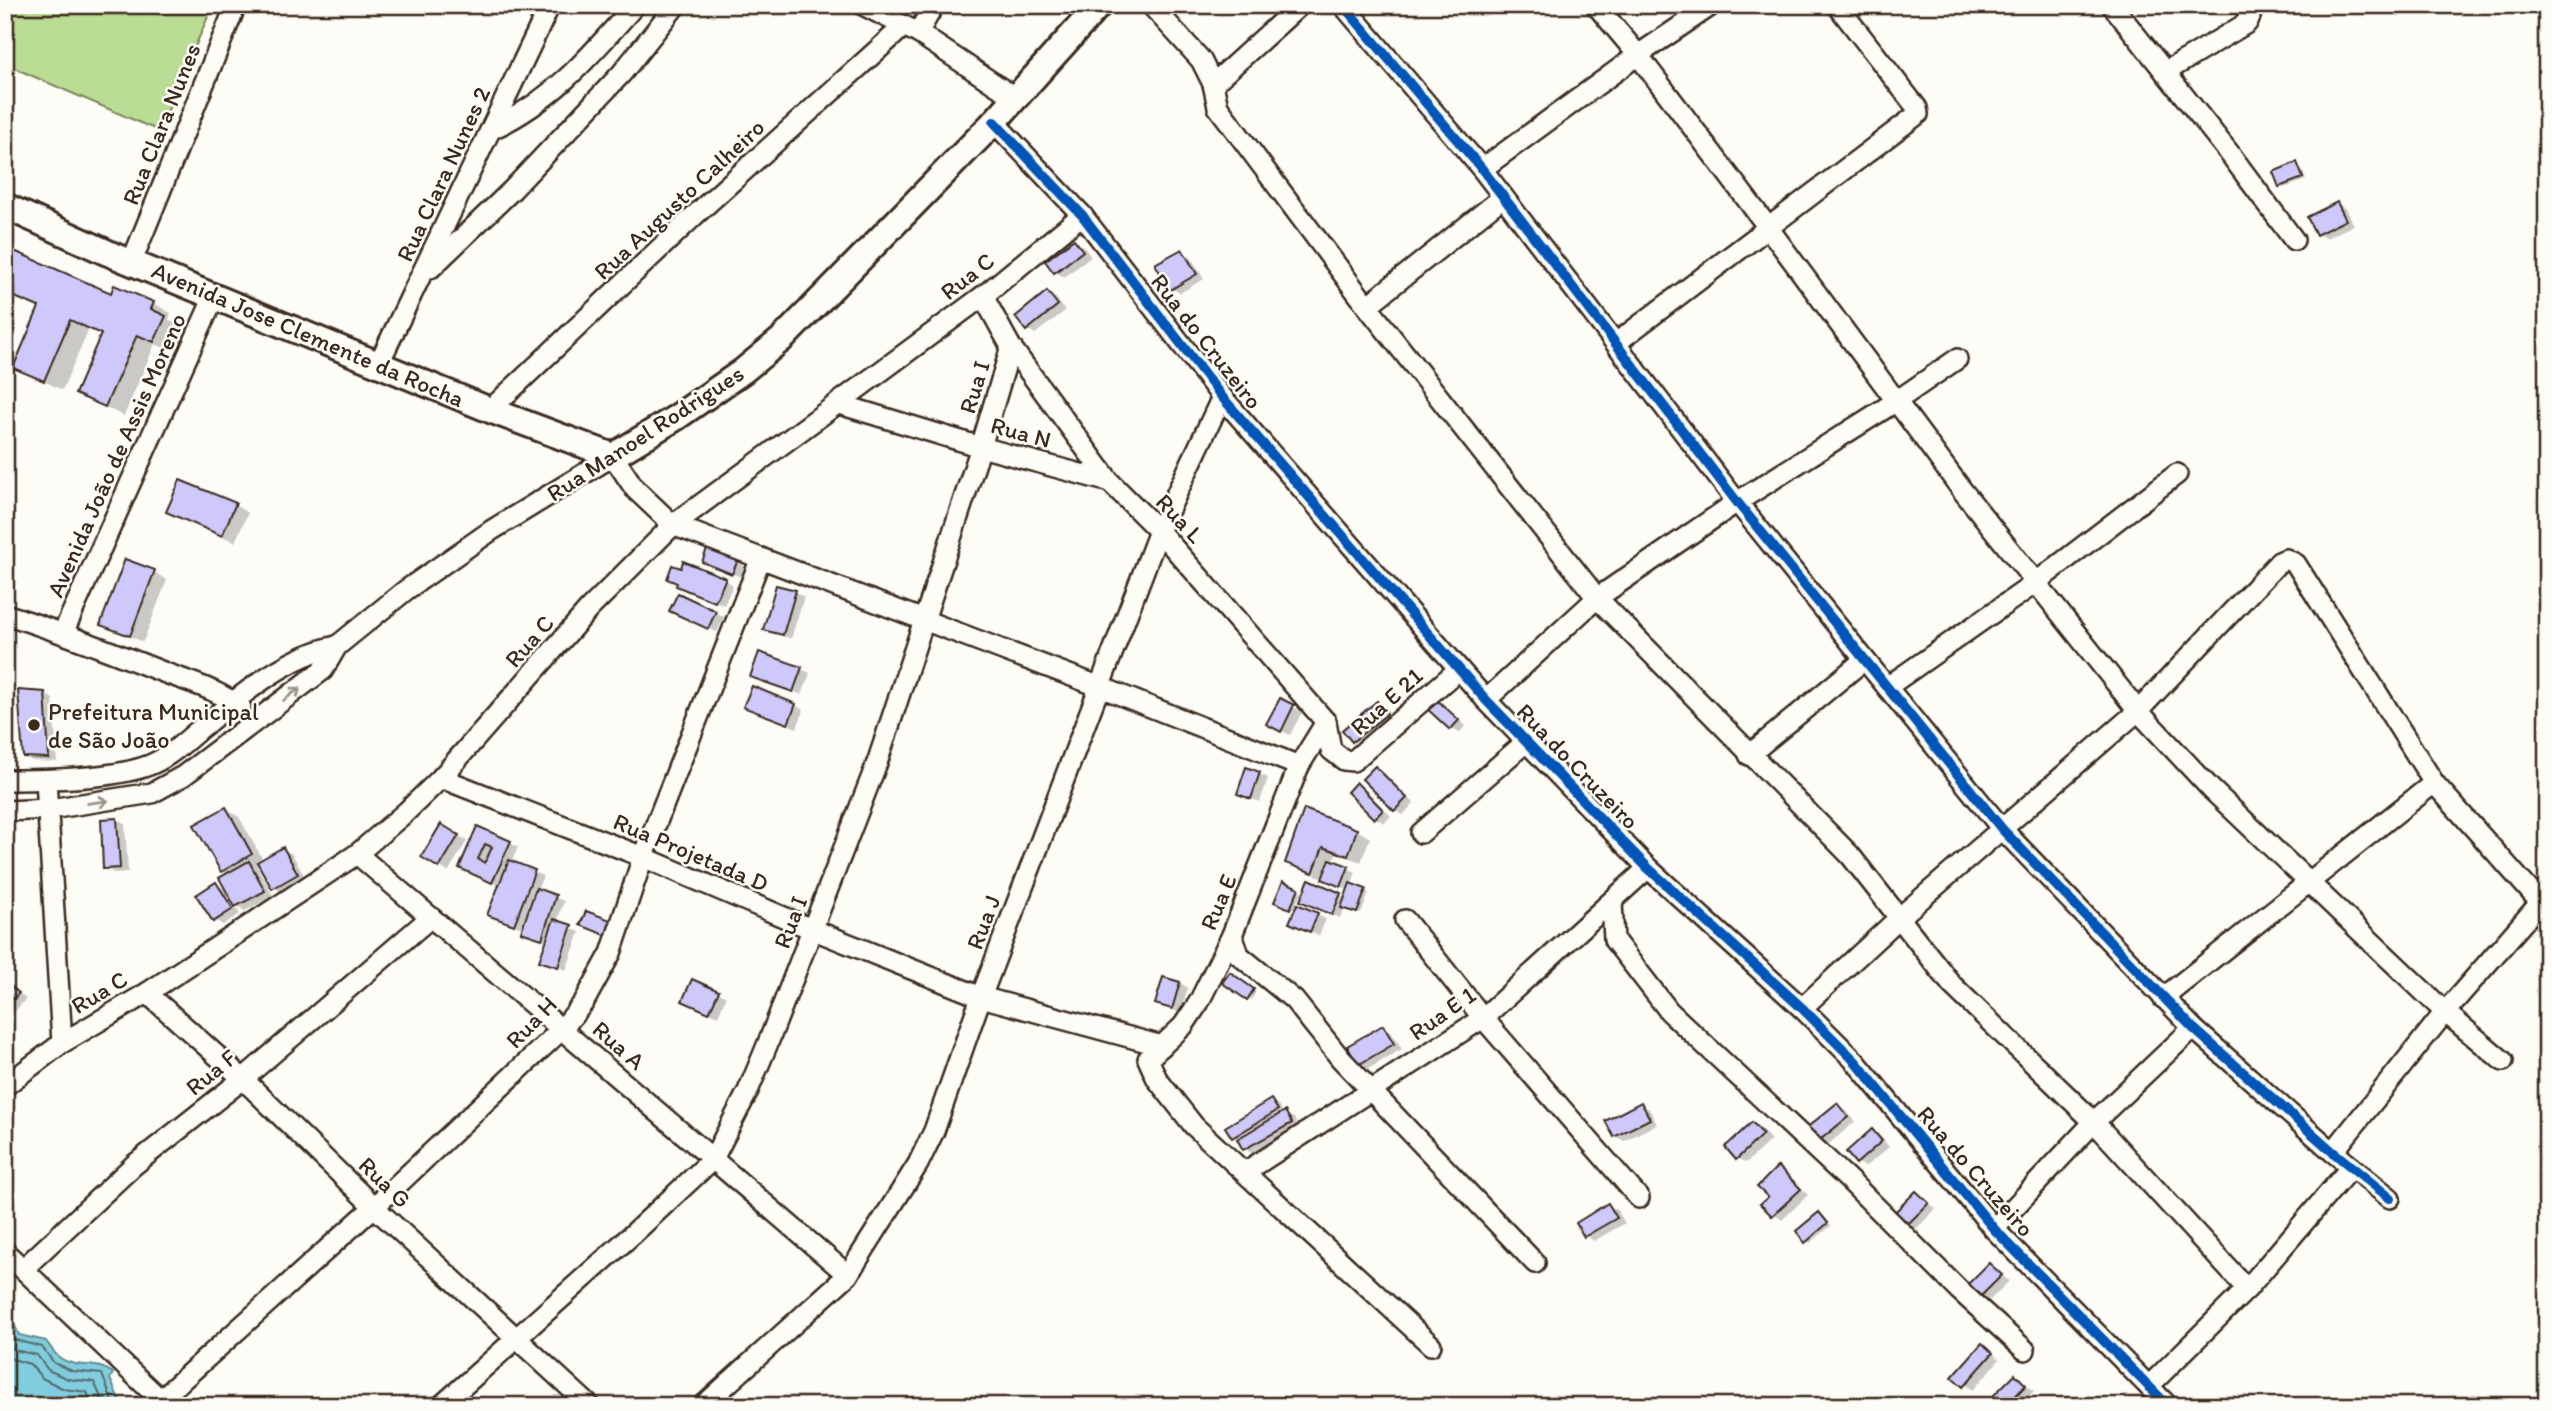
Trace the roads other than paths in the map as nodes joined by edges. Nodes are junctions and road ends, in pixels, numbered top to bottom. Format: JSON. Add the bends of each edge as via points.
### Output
{"nodes":[{"id":1,"x":236,"y":5,"type":"edge"},
{"id":2,"x":550,"y":5,"type":"edge"},
{"id":3,"x":635,"y":5,"type":"edge"},
{"id":4,"x":676,"y":5,"type":"edge"},
{"id":5,"x":863,"y":5,"type":"edge"},
{"id":6,"x":1099,"y":5,"type":"edge"},
{"id":7,"x":1150,"y":5,"type":"edge"},
{"id":8,"x":1300,"y":5,"type":"edge"},
{"id":9,"x":1343,"y":5,"type":"edge"},
{"id":10,"x":1596,"y":5,"type":"edge"},
{"id":11,"x":1712,"y":5,"type":"edge"},
{"id":12,"x":1837,"y":5,"type":"edge"},
{"id":13,"x":2112,"y":5,"type":"edge"},
{"id":14,"x":2244,"y":5,"type":"edge"},
{"id":15,"x":934,"y":6,"type":"edge"},
{"id":16,"x":911,"y":30,"type":"junction"},
{"id":17,"x":1638,"y":55,"type":"junction"},
{"id":18,"x":2165,"y":72,"type":"junction"},
{"id":19,"x":1213,"y":85,"type":"junction"},
{"id":20,"x":1014,"y":97,"type":"junction"},
{"id":21,"x":994,"y":122,"type":"junction"},
{"id":22,"x":492,"y":130,"type":"junction"},
{"id":23,"x":1482,"y":169,"type":"junction"},
{"id":24,"x":1503,"y":197,"type":"junction"},
{"id":25,"x":5,"y":206,"type":"edge"},
{"id":26,"x":1082,"y":215,"type":"junction"},
{"id":27,"x":1768,"y":226,"type":"junction"},
{"id":28,"x":2294,"y":240,"type":"dead end"},
{"id":29,"x":132,"y":261,"type":"junction"},
{"id":30,"x":421,"y":278,"type":"junction"},
{"id":31,"x":983,"y":296,"type":"junction"},
{"id":32,"x":214,"y":297,"type":"junction"},
{"id":33,"x":1367,"y":306,"type":"junction"},
{"id":34,"x":1616,"y":343,"type":"junction"},
{"id":35,"x":1011,"y":347,"type":"junction"},
{"id":36,"x":1957,"y":359,"type":"dead end"},
{"id":37,"x":379,"y":363,"type":"junction"},
{"id":38,"x":1222,"y":397,"type":"junction"},
{"id":39,"x":1895,"y":401,"type":"junction"},
{"id":40,"x":839,"y":404,"type":"junction"},
{"id":41,"x":490,"y":410,"type":"junction"},
{"id":42,"x":981,"y":447,"type":"junction"},
{"id":43,"x":613,"y":456,"type":"junction"},
{"id":44,"x":2177,"y":474,"type":"dead end"},
{"id":45,"x":1110,"y":482,"type":"junction"},
{"id":46,"x":1737,"y":502,"type":"junction"},
{"id":47,"x":673,"y":525,"type":"junction"},
{"id":48,"x":1159,"y":531,"type":"junction"},
{"id":49,"x":761,"y":558,"type":"junction"},
{"id":50,"x":2034,"y":584,"type":"junction"},
{"id":51,"x":1597,"y":598,"type":"junction"},
{"id":52,"x":5,"y":614,"type":"edge"},
{"id":53,"x":924,"y":622,"type":"junction"},
{"id":54,"x":63,"y":633,"type":"junction"},
{"id":55,"x":337,"y":646,"type":"junction"},
{"id":56,"x":1864,"y":660,"type":"junction"},
{"id":57,"x":1460,"y":669,"type":"junction"},
{"id":58,"x":1098,"y":686,"type":"junction"},
{"id":59,"x":1887,"y":687,"type":"junction"},
{"id":60,"x":1486,"y":700,"type":"junction"},
{"id":61,"x":234,"y":702,"type":"junction"},
{"id":62,"x":2138,"y":711,"type":"junction"},
{"id":63,"x":256,"y":720,"type":"junction"},
{"id":64,"x":1326,"y":722,"type":"junction"},
{"id":65,"x":1527,"y":742,"type":"junction"},
{"id":66,"x":1749,"y":755,"type":"junction"},
{"id":67,"x":1299,"y":765,"type":"junction"},
{"id":68,"x":441,"y":778,"type":"junction"},
{"id":69,"x":5,"y":780,"type":"edge"},
{"id":70,"x":46,"y":780,"type":"junction"},
{"id":71,"x":2434,"y":783,"type":"junction"},
{"id":72,"x":50,"y":809,"type":"junction"},
{"id":73,"x":5,"y":811,"type":"edge"},
{"id":74,"x":2002,"y":829,"type":"junction"},
{"id":75,"x":1421,"y":833,"type":"dead end"},
{"id":76,"x":356,"y":854,"type":"junction"},
{"id":77,"x":643,"y":857,"type":"junction"},
{"id":78,"x":1648,"y":868,"type":"junction"},
{"id":79,"x":2308,"y":881,"type":"junction"},
{"id":80,"x":1612,"y":902,"type":"junction"},
{"id":81,"x":2543,"y":906,"type":"edge"},
{"id":82,"x":431,"y":917,"type":"junction"},
{"id":83,"x":1899,"y":918,"type":"junction"},
{"id":84,"x":1405,"y":920,"type":"dead end"},
{"id":85,"x":814,"y":930,"type":"junction"},
{"id":86,"x":1232,"y":935,"type":"junction"},
{"id":87,"x":147,"y":993,"type":"junction"},
{"id":88,"x":981,"y":997,"type":"junction"},
{"id":89,"x":2163,"y":998,"type":"junction"},
{"id":90,"x":1802,"y":1008,"type":"junction"},
{"id":91,"x":2445,"y":1012,"type":"junction"},
{"id":92,"x":1483,"y":1018,"type":"junction"},
{"id":93,"x":563,"y":1028,"type":"junction"},
{"id":94,"x":2193,"y":1028,"type":"junction"},
{"id":95,"x":62,"y":1043,"type":"junction"},
{"id":96,"x":1162,"y":1046,"type":"junction"},
{"id":97,"x":2503,"y":1061,"type":"dead end"},
{"id":98,"x":243,"y":1079,"type":"junction"},
{"id":99,"x":5,"y":1086,"type":"edge"},
{"id":100,"x":1372,"y":1091,"type":"junction"},
{"id":101,"x":2094,"y":1122,"type":"junction"},
{"id":102,"x":2333,"y":1152,"type":"junction"},
{"id":103,"x":713,"y":1159,"type":"junction"},
{"id":104,"x":2351,"y":1167,"type":"junction"},
{"id":105,"x":1245,"y":1172,"type":"junction"},
{"id":106,"x":1639,"y":1198,"type":"dead end"},
{"id":107,"x":2390,"y":1198,"type":"dead end"},
{"id":108,"x":374,"y":1207,"type":"junction"},
{"id":109,"x":1994,"y":1229,"type":"junction"},
{"id":110,"x":5,"y":1252,"type":"edge"},
{"id":111,"x":1535,"y":1263,"type":"dead end"},
{"id":112,"x":24,"y":1268,"type":"junction"},
{"id":113,"x":848,"y":1275,"type":"junction"},
{"id":114,"x":2247,"y":1289,"type":"junction"},
{"id":115,"x":517,"y":1337,"type":"junction"},
{"id":116,"x":1431,"y":1345,"type":"dead end"},
{"id":117,"x":2025,"y":1350,"type":"dead end"},
{"id":118,"x":2149,"y":1386,"type":"junction"},
{"id":119,"x":164,"y":1402,"type":"edge"},
{"id":120,"x":441,"y":1406,"type":"edge"},
{"id":121,"x":590,"y":1406,"type":"edge"},
{"id":122,"x":703,"y":1406,"type":"edge"},
{"id":123,"x":2168,"y":1406,"type":"edge"}],
"edges":[{"from":1,"to":29,"type":"street","name":"Rua Clara Nunes"},
{"from":2,"to":22,"type":"street","name":"Rua Clara Nunes 2"},
{"from":3,"to":22,"type":"street","via":[[562,85]]},
{"from":4,"to":30,"type":"street","via":[[604,93]]},
{"from":5,"to":16,"type":"street"},
{"from":6,"to":20,"type":"street","name":"Rua Manoel Rodrigues"},
{"from":7,"to":19,"type":"street","via":[[1193,50]]},
{"from":8,"to":19,"type":"street"},
{"from":9,"to":23,"type":"street"},
{"from":10,"to":17,"type":"street"},
{"from":11,"to":17,"type":"street"},
{"from":12,"to":27,"type":"street","via":[[1919,113]]},
{"from":13,"to":18,"type":"street"},
{"from":14,"to":18,"type":"street","via":[[2250,17],[2247,23]]},
{"from":15,"to":16,"type":"street","name":"Rua Augusto Calheiro"},
{"from":16,"to":20,"type":"street"},
{"from":16,"to":41,"type":"street","name":"Rua Augusto Calheiro","via":[[695,215]]},
{"from":17,"to":23,"type":"street"},
{"from":17,"to":27,"type":"street"},
{"from":18,"to":28,"type":"street"},
{"from":19,"to":33,"type":"street","via":[[1218,107]]},
{"from":20,"to":21,"type":"street","name":"Rua Manoel Rodrigues"},
{"from":21,"to":26,"type":"street","name":"Rua do Cruzeiro"},
{"from":21,"to":43,"type":"street","name":"Rua Manoel Rodrigues","via":[[783,338],[677,418]]},
{"from":22,"to":30,"type":"street","name":"Rua Clara Nunes 2"},
{"from":23,"to":24,"type":"street"},
{"from":24,"to":33,"type":"street"},
{"from":24,"to":34,"type":"street"},
{"from":25,"to":29,"type":"street","name":"Avenida Jose Clemente da Rocha"},
{"from":26,"to":31,"type":"street","name":"Rua C"},
{"from":26,"to":38,"type":"street","name":"Rua do Cruzeiro"},
{"from":27,"to":34,"type":"street"},
{"from":27,"to":39,"type":"street"},
{"from":29,"to":32,"type":"street","name":"Avenida Jose Clemente da Rocha"},
{"from":30,"to":37,"type":"street","name":"Rua Clara Nunes 2"},
{"from":31,"to":35,"type":"street","name":"Rua L"},
{"from":31,"to":40,"type":"street","name":"Rua C"},
{"from":32,"to":37,"type":"street","name":"Avenida Jose Clemente da Rocha"},
{"from":32,"to":54,"type":"street","name":"Avenida João de Assis Moreno"},
{"from":33,"to":51,"type":"street"},
{"from":34,"to":46,"type":"street"},
{"from":35,"to":42,"type":"street","name":"Rua I"},
{"from":35,"to":45,"type":"street","name":"Rua L"},
{"from":36,"to":39,"type":"street"},
{"from":37,"to":41,"type":"street","name":"Avenida Jose Clemente da Rocha"},
{"from":38,"to":48,"type":"street","name":"Rua J"},
{"from":38,"to":57,"type":"street","name":"Rua do Cruzeiro"},
{"from":39,"to":46,"type":"street"},
{"from":39,"to":50,"type":"street"},
{"from":40,"to":42,"type":"street","name":"Rua N"},
{"from":40,"to":47,"type":"street","name":"Rua C"},
{"from":41,"to":43,"type":"street","name":"Avenida Jose Clemente da Rocha"},
{"from":42,"to":45,"type":"street","name":"Rua N"},
{"from":42,"to":53,"type":"street","name":"Rua I"},
{"from":43,"to":47,"type":"street","via":[[635,489]]},
{"from":43,"to":55,"type":"street","name":"Rua Manoel Rodrigues","via":[[492,530]]},
{"from":44,"to":50,"type":"street"},
{"from":45,"to":48,"type":"street","name":"Rua L"},
{"from":46,"to":51,"type":"street"},
{"from":46,"to":56,"type":"street"},
{"from":47,"to":49,"type":"street"},
{"from":47,"to":68,"type":"street","name":"Rua C","via":[[589,609]]},
{"from":48,"to":58,"type":"street","name":"Rua J"},
{"from":48,"to":64,"type":"street","name":"Rua L"},
{"from":49,"to":53,"type":"street"},
{"from":49,"to":77,"type":"street","name":"Rua H"},
{"from":50,"to":59,"type":"street"},
{"from":50,"to":62,"type":"street"},
{"from":51,"to":60,"type":"street"},
{"from":51,"to":66,"type":"street"},
{"from":52,"to":54,"type":"street"},
{"from":53,"to":58,"type":"street"},
{"from":53,"to":85,"type":"street","name":"Rua I"},
{"from":54,"to":61,"type":"street"},
{"from":55,"to":61,"type":"street","via":[[301,656]]},
{"from":63,"to":55,"type":"street","one_way":true,"via":[[323,670]]},
{"from":56,"to":59,"type":"street"},
{"from":56,"to":66,"type":"street"},
{"from":57,"to":60,"type":"street","name":"Rua do Cruzeiro"},
{"from":57,"to":64,"type":"street","name":"Rua E 21","via":[[1353,761],[1331,750]]},
{"from":58,"to":67,"type":"street"},
{"from":58,"to":88,"type":"street","name":"Rua J"},
{"from":59,"to":74,"type":"street"},
{"from":60,"to":65,"type":"street","name":"Rua do Cruzeiro"},
{"from":61,"to":63,"type":"street"},
{"from":61,"to":70,"type":"street","via":[[154,763],[112,774]]},
{"from":62,"to":71,"type":"street","via":[[2279,562],[2290,559]]},
{"from":62,"to":74,"type":"street"},
{"from":62,"to":79,"type":"street","via":[[2212,790]]},
{"from":72,"to":63,"type":"street","one_way":true,"via":[[152,793],[183,776]]},
{"from":64,"to":67,"type":"street"},
{"from":65,"to":75,"type":"street","name":"Rua do Cruzeiro"},
{"from":65,"to":78,"type":"street","name":"Rua do Cruzeiro"},
{"from":66,"to":83,"type":"street","via":[[1850,855]]},
{"from":67,"to":86,"type":"street","name":"Rua E"},
{"from":68,"to":76,"type":"street","name":"Rua C"},
{"from":68,"to":77,"type":"street","name":"Rua Projetada D"},
{"from":69,"to":70,"type":"street"},
{"from":70,"to":72,"type":"street"},
{"from":71,"to":79,"type":"street"},
{"from":71,"to":81,"type":"street"},
{"from":72,"to":73,"type":"street"},
{"from":72,"to":95,"type":"street"},
{"from":74,"to":83,"type":"street"},
{"from":74,"to":89,"type":"street"},
{"from":76,"to":82,"type":"street","name":"Rua A"},
{"from":76,"to":87,"type":"street","name":"Rua C"},
{"from":77,"to":85,"type":"street","name":"Rua Projetada D"},
{"from":77,"to":93,"type":"street","name":"Rua H","via":[[611,953],[584,1002]]},
{"from":78,"to":80,"type":"street","name":"Rua E 1"},
{"from":78,"to":90,"type":"street","name":"Rua do Cruzeiro"},
{"from":79,"to":89,"type":"street"},
{"from":79,"to":91,"type":"street"},
{"from":80,"to":92,"type":"street","name":"Rua E 1"},
{"from":80,"to":117,"type":"street","via":[[1614,940],[1670,1011]]},
{"from":81,"to":91,"type":"street"},
{"from":82,"to":93,"type":"street","name":"Rua A"},
{"from":82,"to":98,"type":"street","name":"Rua F"},
{"from":83,"to":90,"type":"street"},
{"from":83,"to":101,"type":"street","via":[[1952,985]]},
{"from":84,"to":92,"type":"street"},
{"from":85,"to":88,"type":"street","name":"Rua Projetada D"},
{"from":85,"to":103,"type":"street","name":"Rua I","via":[[748,1091]]},
{"from":86,"to":96,"type":"street","name":"Rua E","via":[[1192,1014]]},
{"from":86,"to":100,"type":"street","via":[[1239,956],[1294,1000],[1327,1044]]},
{"from":87,"to":95,"type":"street","name":"Rua C"},
{"from":87,"to":98,"type":"street","name":"Rua G"},
{"from":88,"to":96,"type":"street","name":"Rua Projetada D"},
{"from":88,"to":113,"type":"street","name":"Rua J","via":[[929,1142]]},
{"from":89,"to":94,"type":"street"},
{"from":90,"to":109,"type":"street","name":"Rua do Cruzeiro","via":[[1855,1060]]},
{"from":91,"to":97,"type":"street"},
{"from":91,"to":102,"type":"street"},
{"from":92,"to":100,"type":"street","name":"Rua E 1"},
{"from":92,"to":106,"type":"street"},
{"from":93,"to":103,"type":"street","name":"Rua A"},
{"from":93,"to":108,"type":"street","name":"Rua H"},
{"from":94,"to":101,"type":"street"},
{"from":94,"to":102,"type":"street"},
{"from":95,"to":99,"type":"street","name":"Rua C"},
{"from":96,"to":105,"type":"street","via":[[1148,1059],[1157,1079],[1194,1126]]},
{"from":98,"to":108,"type":"street","name":"Rua G"},
{"from":98,"to":112,"type":"street","name":"Rua F","via":[[134,1165]]},
{"from":100,"to":105,"type":"street","name":"Rua E 1"},
{"from":100,"to":111,"type":"street"},
{"from":101,"to":109,"type":"street"},
{"from":101,"to":114,"type":"street"},
{"from":102,"to":104,"type":"street"},
{"from":103,"to":113,"type":"street","name":"Rua A"},
{"from":103,"to":115,"type":"street","name":"Rua I"},
{"from":104,"to":107,"type":"street"},
{"from":104,"to":114,"type":"street"},
{"from":105,"to":116,"type":"street"},
{"from":108,"to":115,"type":"street","name":"Rua G"},
{"from":108,"to":119,"type":"street","name":"Rua H"},
{"from":109,"to":118,"type":"street","name":"Rua do Cruzeiro"},
{"from":110,"to":112,"type":"street"},
{"from":112,"to":119,"type":"street"},
{"from":113,"to":122,"type":"street","name":"Rua J"},
{"from":114,"to":118,"type":"street"},
{"from":115,"to":120,"type":"street","name":"Rua I"},
{"from":115,"to":121,"type":"street","name":"Rua G"},
{"from":118,"to":123,"type":"street","name":"Rua do Cruzeiro"}]}
